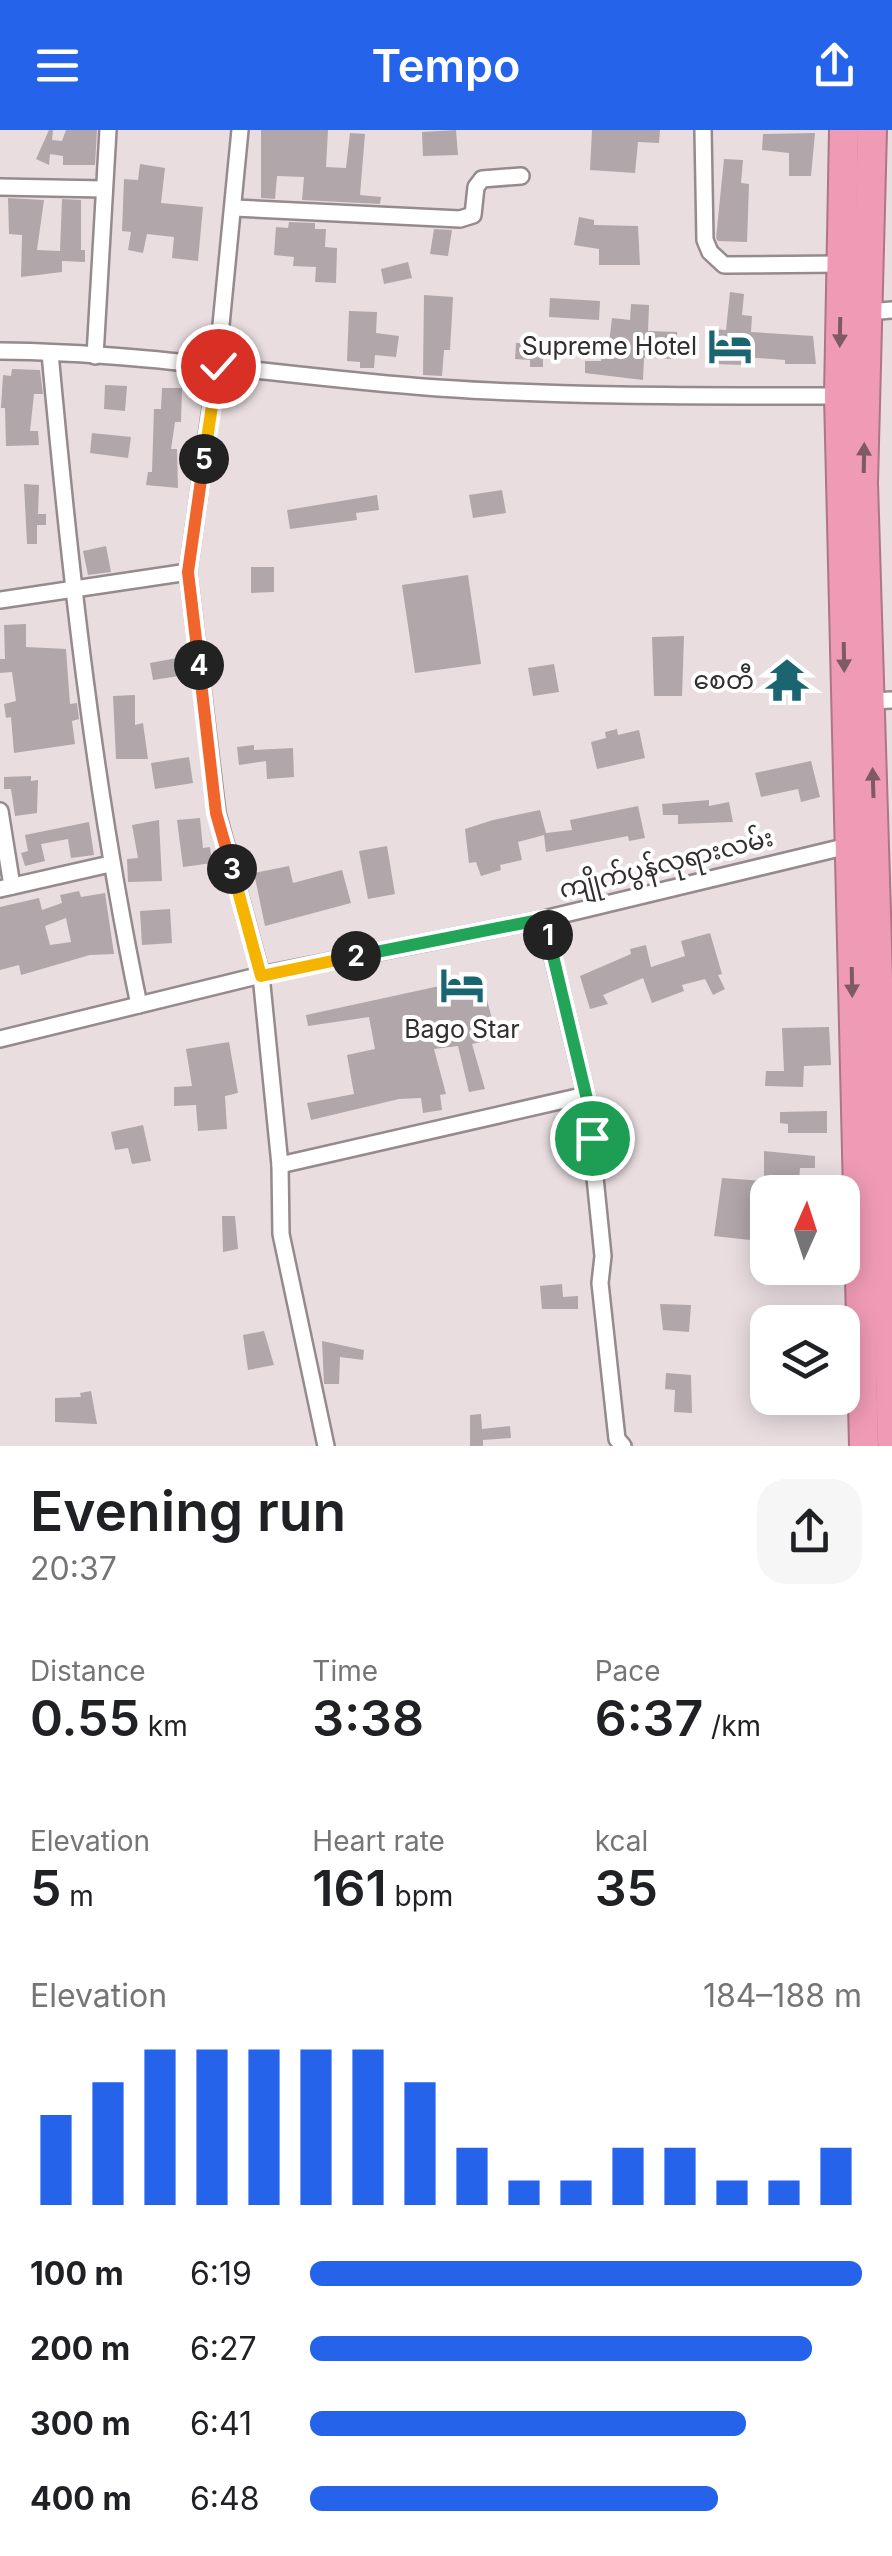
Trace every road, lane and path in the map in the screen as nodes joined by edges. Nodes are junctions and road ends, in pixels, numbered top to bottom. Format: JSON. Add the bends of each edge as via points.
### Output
{"nodes":[{"id":1,"x":108,"y":130,"type":"edge"},
{"id":2,"x":240,"y":130,"type":"edge"},
{"id":3,"x":703,"y":130,"type":"edge"},
{"id":4,"x":844,"y":130,"type":"edge"},
{"id":5,"x":872,"y":130,"type":"edge"},
{"id":6,"x":522,"y":176,"type":"dead end"},
{"id":7,"x":0,"y":186,"type":"edge"},
{"id":8,"x":104,"y":190,"type":"junction"},
{"id":9,"x":235,"y":208,"type":"junction"},
{"id":10,"x":842,"y":264,"type":"junction"},
{"id":11,"x":880,"y":311,"type":"edge"},
{"id":12,"x":0,"y":351,"type":"edge"},
{"id":13,"x":50,"y":353,"type":"junction"},
{"id":14,"x":94,"y":356,"type":"junction"},
{"id":15,"x":218,"y":366,"type":"junction"},
{"id":16,"x":839,"y":396,"type":"junction"},
{"id":17,"x":188,"y":572,"type":"junction"},
{"id":18,"x":72,"y":592,"type":"junction"},
{"id":19,"x":0,"y":600,"type":"edge"},
{"id":20,"x":881,"y":700,"type":"edge"},
{"id":21,"x":0,"y":810,"type":"edge"},
{"id":22,"x":862,"y":848,"type":"junction"},
{"id":23,"x":110,"y":864,"type":"junction"},
{"id":24,"x":6,"y":887,"type":"edge"},
{"id":25,"x":544,"y":919,"type":"junction"},
{"id":26,"x":261,"y":976,"type":"junction"},
{"id":27,"x":139,"y":1005,"type":"junction"},
{"id":28,"x":886,"y":1037,"type":"edge"},
{"id":29,"x":0,"y":1039,"type":"edge"},
{"id":30,"x":586,"y":1094,"type":"junction"},
{"id":31,"x":280,"y":1165,"type":"junction"},
{"id":32,"x":891,"y":1383,"type":"edge"},
{"id":33,"x":892,"y":1440,"type":"edge"},
{"id":34,"x":619,"y":1444,"type":"edge"},
{"id":35,"x":326,"y":1446,"type":"edge"},
{"id":36,"x":864,"y":1446,"type":"edge"}],
"edges":[{"from":1,"to":8,"type":"street"},
{"from":2,"to":9,"type":"street"},
{"from":3,"to":10,"type":"street","via":[[710,252],[724,265]]},
{"from":4,"to":10,"type":"highway"},
{"from":5,"to":11,"type":"highway"},
{"from":6,"to":9,"type":"street","via":[[482,178],[473,215],[460,219]]},
{"from":7,"to":8,"type":"street"},
{"from":8,"to":14,"type":"street"},
{"from":9,"to":15,"type":"street"},
{"from":10,"to":16,"type":"highway","one_way":true},
{"from":20,"to":11,"type":"highway","one_way":true,"via":[[863,483]]},
{"from":12,"to":13,"type":"street"},
{"from":13,"to":14,"type":"street"},
{"from":13,"to":18,"type":"street"},
{"from":14,"to":15,"type":"street"},
{"from":15,"to":16,"type":"street","via":[[436,388]]},
{"from":15,"to":17,"type":"street"},
{"from":16,"to":22,"type":"highway","one_way":true},
{"from":17,"to":18,"type":"street"},
{"from":17,"to":26,"type":"street","via":[[216,813]]},
{"from":18,"to":19,"type":"street"},
{"from":18,"to":23,"type":"street"},
{"from":22,"to":20,"type":"highway","one_way":true},
{"from":21,"to":24,"type":"street"},
{"from":22,"to":25,"type":"street","name":"ကျိုက်ပွန်လုရားလမ်း"},
{"from":22,"to":28,"type":"highway"},
{"from":22,"to":36,"type":"highway","one_way":true},
{"from":23,"to":24,"type":"street"},
{"from":23,"to":27,"type":"street"},
{"from":25,"to":26,"type":"street","name":"ကျိုက်ပွန်လုရားလမ်း"},
{"from":25,"to":30,"type":"street"},
{"from":26,"to":27,"type":"street","name":"ကျိုက်ပွန်လုရားလမ်း"},
{"from":26,"to":31,"type":"street"},
{"from":27,"to":29,"type":"street","name":"ကျိုက်ပွန်လုရားလမ်း"},
{"from":28,"to":32,"type":"highway"},
{"from":30,"to":31,"type":"street"},
{"from":30,"to":34,"type":"street"},
{"from":31,"to":35,"type":"street","via":[[281,1234]]},
{"from":32,"to":33,"type":"highway"}]}
